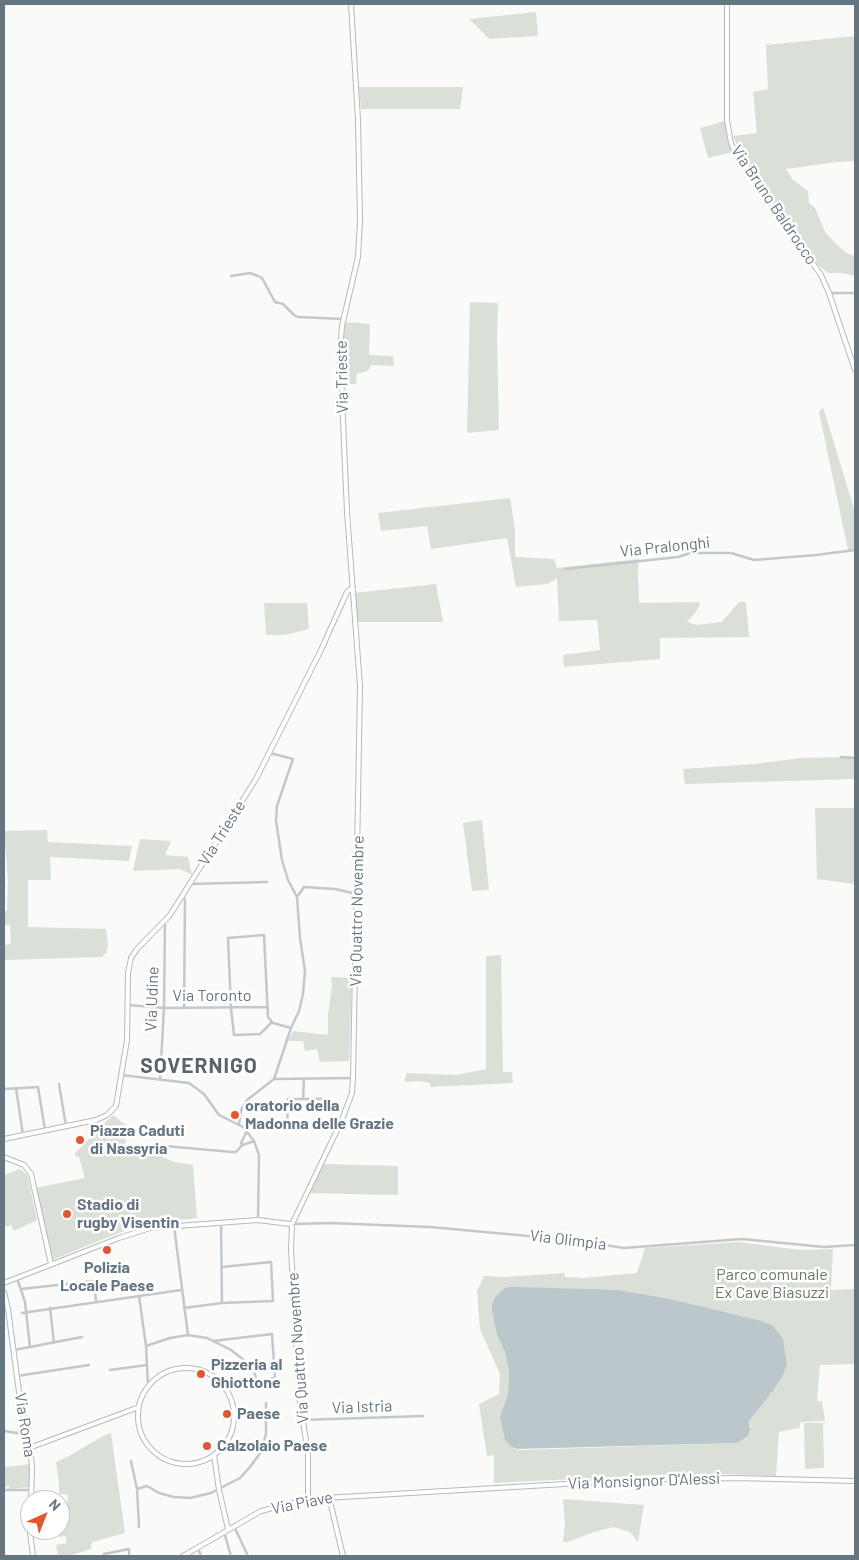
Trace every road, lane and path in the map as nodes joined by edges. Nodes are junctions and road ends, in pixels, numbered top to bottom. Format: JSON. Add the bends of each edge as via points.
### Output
{"nodes":[{"id":1,"x":351,"y":4,"type":"edge"},
{"id":2,"x":727,"y":4,"type":"edge"},
{"id":3,"x":231,"y":276,"type":"dead end"},
{"id":4,"x":829,"y":293,"type":"junction"},
{"id":5,"x":855,"y":293,"type":"edge"},
{"id":6,"x":344,"y":319,"type":"junction"},
{"id":7,"x":855,"y":370,"type":"edge"},
{"id":8,"x":855,"y":550,"type":"edge"},
{"id":9,"x":565,"y":569,"type":"dead end"},
{"id":10,"x":353,"y":587,"type":"junction"},
{"id":11,"x":353,"y":596,"type":"junction"},
{"id":12,"x":344,"y":601,"type":"junction"},
{"id":13,"x":269,"y":753,"type":"junction"},
{"id":14,"x":842,"y":757,"type":"dead end"},
{"id":15,"x":855,"y":758,"type":"edge"},
{"id":16,"x":267,"y":882,"type":"dead end"},
{"id":17,"x":190,"y":884,"type":"junction"},
{"id":18,"x":357,"y":894,"type":"junction"},
{"id":19,"x":183,"y":895,"type":"junction"},
{"id":20,"x":297,"y":897,"type":"junction"},
{"id":21,"x":165,"y":921,"type":"junction"},
{"id":22,"x":128,"y":1005,"type":"junction"},
{"id":23,"x":267,"y":1007,"type":"junction"},
{"id":24,"x":164,"y":1008,"type":"junction"},
{"id":25,"x":184,"y":1008,"type":"junction"},
{"id":26,"x":231,"y":1008,"type":"junction"},
{"id":27,"x":272,"y":1022,"type":"junction"},
{"id":28,"x":291,"y":1028,"type":"junction"},
{"id":29,"x":121,"y":1075,"type":"junction"},
{"id":30,"x":353,"y":1078,"type":"junction"},
{"id":31,"x":160,"y":1079,"type":"junction"},
{"id":32,"x":304,"y":1079,"type":"junction"},
{"id":33,"x":274,"y":1080,"type":"junction"},
{"id":34,"x":58,"y":1084,"type":"dead end"},
{"id":35,"x":16,"y":1088,"type":"junction"},
{"id":36,"x":4,"y":1089,"type":"edge"},
{"id":37,"x":303,"y":1099,"type":"junction"},
{"id":38,"x":328,"y":1099,"type":"dead end"},
{"id":39,"x":239,"y":1124,"type":"junction"},
{"id":40,"x":66,"y":1126,"type":"junction"},
{"id":41,"x":288,"y":1128,"type":"dead end"},
{"id":42,"x":46,"y":1130,"type":"junction"},
{"id":43,"x":247,"y":1131,"type":"junction"},
{"id":44,"x":23,"y":1135,"type":"junction"},
{"id":45,"x":4,"y":1139,"type":"edge"},
{"id":46,"x":254,"y":1141,"type":"junction"},
{"id":47,"x":243,"y":1144,"type":"junction"},
{"id":48,"x":165,"y":1146,"type":"dead end"},
{"id":49,"x":4,"y":1156,"type":"edge"},
{"id":50,"x":258,"y":1220,"type":"junction"},
{"id":51,"x":221,"y":1222,"type":"junction"},
{"id":52,"x":292,"y":1224,"type":"junction"},
{"id":53,"x":174,"y":1226,"type":"junction"},
{"id":54,"x":855,"y":1245,"type":"edge"},
{"id":55,"x":51,"y":1264,"type":"junction"},
{"id":56,"x":222,"y":1267,"type":"junction"},
{"id":57,"x":17,"y":1277,"type":"junction"},
{"id":58,"x":4,"y":1283,"type":"edge"},
{"id":59,"x":21,"y":1289,"type":"junction"},
{"id":60,"x":182,"y":1290,"type":"junction"},
{"id":61,"x":4,"y":1292,"type":"edge"},
{"id":62,"x":140,"y":1296,"type":"junction"},
{"id":63,"x":96,"y":1302,"type":"junction"},
{"id":64,"x":222,"y":1303,"type":"junction"},
{"id":65,"x":50,"y":1308,"type":"junction"},
{"id":66,"x":184,"y":1308,"type":"junction"},
{"id":67,"x":24,"y":1312,"type":"junction"},
{"id":68,"x":188,"y":1335,"type":"junction"},
{"id":69,"x":82,"y":1337,"type":"dead end"},
{"id":70,"x":213,"y":1341,"type":"junction"},
{"id":71,"x":54,"y":1343,"type":"junction"},
{"id":72,"x":146,"y":1346,"type":"junction"},
{"id":73,"x":30,"y":1347,"type":"junction"},
{"id":74,"x":14,"y":1350,"type":"junction"},
{"id":75,"x":88,"y":1364,"type":"dead end"},
{"id":76,"x":147,"y":1366,"type":"junction"},
{"id":77,"x":110,"y":1370,"type":"dead end"},
{"id":78,"x":17,"y":1376,"type":"junction"},
{"id":79,"x":148,"y":1386,"type":"junction"},
{"id":80,"x":266,"y":1404,"type":"dead end"},
{"id":81,"x":139,"y":1407,"type":"junction"},
{"id":82,"x":423,"y":1416,"type":"dead end"},
{"id":83,"x":302,"y":1420,"type":"junction"},
{"id":84,"x":4,"y":1431,"type":"edge"},
{"id":85,"x":26,"y":1432,"type":"junction"},
{"id":86,"x":29,"y":1448,"type":"junction"},
{"id":87,"x":214,"y":1454,"type":"junction"},
{"id":88,"x":131,"y":1461,"type":"dead end"},
{"id":89,"x":855,"y":1481,"type":"edge"},
{"id":90,"x":137,"y":1489,"type":"junction"},
{"id":91,"x":4,"y":1490,"type":"edge"},
{"id":92,"x":20,"y":1490,"type":"edge"},
{"id":93,"x":31,"y":1490,"type":"edge"},
{"id":94,"x":219,"y":1490,"type":"junction"},
{"id":95,"x":432,"y":1492,"type":"joint"},
{"id":96,"x":329,"y":1497,"type":"junction"},
{"id":97,"x":308,"y":1499,"type":"junction"},
{"id":98,"x":234,"y":1526,"type":"junction"},
{"id":99,"x":140,"y":1527,"type":"dead end"},
{"id":100,"x":226,"y":1531,"type":"junction"},
{"id":101,"x":31,"y":1540,"type":"edge"},
{"id":102,"x":198,"y":1547,"type":"junction"},
{"id":103,"x":104,"y":1554,"type":"dead end"},
{"id":104,"x":33,"y":1556,"type":"edge"},
{"id":105,"x":129,"y":1556,"type":"edge"},
{"id":106,"x":183,"y":1556,"type":"edge"},
{"id":107,"x":201,"y":1556,"type":"edge"},
{"id":108,"x":231,"y":1556,"type":"edge"},
{"id":109,"x":248,"y":1556,"type":"edge"},
{"id":110,"x":344,"y":1556,"type":"edge"}],
"edges":[{"from":1,"to":6,"type":"main road","name":"Via Trieste","via":[[360,221],[358,256]]},
{"from":2,"to":4,"type":"main road","name":"Via Bruno Baldrocco","via":[[729,136],[735,152],[821,275]]},
{"from":3,"to":6,"type":"street","via":[[250,273],[262,278],[275,302],[283,304],[298,317]]},
{"from":4,"to":5,"type":"street"},
{"from":4,"to":7,"type":"main road","name":"Via Bruno Baldrocco"},
{"from":6,"to":10,"type":"main road","name":"Via Trieste","via":[[340,352]]},
{"from":8,"to":9,"type":"street","name":"Via Pralonghi","via":[[754,560],[724,553],[690,553]]},
{"from":10,"to":11,"type":"main road","name":"Via Quattro Novembre"},
{"from":10,"to":12,"type":"main road","name":"Via Trieste","via":[[348,590]]},
{"from":11,"to":12,"type":"main road"},
{"from":11,"to":18,"type":"main road","name":"Via Quattro Novembre","via":[[360,686]]},
{"from":12,"to":13,"type":"main road","name":"Via Trieste"},
{"from":13,"to":17,"type":"main road","name":"Via Trieste"},
{"from":13,"to":20,"type":"street","via":[[293,759],[277,806],[276,821],[282,860]]},
{"from":14,"to":15,"type":"street"},
{"from":16,"to":17,"type":"street"},
{"from":17,"to":19,"type":"main road","name":"Via Trieste"},
{"from":18,"to":20,"type":"street","via":[[304,887]]},
{"from":18,"to":30,"type":"main road","name":"Via Quattro Novembre"},
{"from":19,"to":21,"type":"main road","name":"Via Trieste"},
{"from":19,"to":25,"type":"street"},
{"from":20,"to":28,"type":"street","via":[[305,979],[299,1011]]},
{"from":21,"to":22,"type":"main road","name":"Via Trieste","via":[[131,958]]},
{"from":21,"to":24,"type":"street","name":"Via Udine"},
{"from":22,"to":24,"type":"street","name":"Via Toronto"},
{"from":22,"to":29,"type":"main road","name":"Via Trieste"},
{"from":23,"to":26,"type":"street","name":"Via Toronto"},
{"from":23,"to":26,"type":"street","via":[[264,935],[228,938]]},
{"from":23,"to":27,"type":"street"},
{"from":24,"to":25,"type":"street","name":"Via Toronto"},
{"from":24,"to":31,"type":"street","name":"Via Udine"},
{"from":25,"to":26,"type":"street","name":"Via Toronto"},
{"from":26,"to":27,"type":"street","via":[[234,1035],[260,1034]]},
{"from":27,"to":28,"type":"street"},
{"from":28,"to":33,"type":"street"},
{"from":29,"to":31,"type":"street"},
{"from":29,"to":40,"type":"main road","name":"Via Trieste","via":[[117,1101],[111,1112],[96,1120]]},
{"from":30,"to":32,"type":"street"},
{"from":30,"to":52,"type":"main road","name":"Via Quattro Novembre","via":[[352,1093],[341,1122]]},
{"from":31,"to":39,"type":"street","via":[[189,1083],[204,1094],[219,1115]]},
{"from":32,"to":33,"type":"street"},
{"from":32,"to":37,"type":"street"},
{"from":33,"to":39,"type":"street","via":[[247,1100]]},
{"from":34,"to":40,"type":"street"},
{"from":35,"to":36,"type":"street"},
{"from":35,"to":42,"type":"street","via":[[38,1087]]},
{"from":35,"to":44,"type":"street"},
{"from":37,"to":38,"type":"street"},
{"from":37,"to":41,"type":"street","via":[[288,1099]]},
{"from":39,"to":43,"type":"street"},
{"from":40,"to":42,"type":"main road"},
{"from":42,"to":44,"type":"main road"},
{"from":43,"to":46,"type":"street"},
{"from":43,"to":47,"type":"street"},
{"from":44,"to":45,"type":"main road"},
{"from":46,"to":47,"type":"street"},
{"from":46,"to":50,"type":"street","via":[[259,1155]]},
{"from":47,"to":48,"type":"street","via":[[238,1151],[232,1152]]},
{"from":49,"to":55,"type":"main road","via":[[24,1165],[31,1174]]},
{"from":50,"to":51,"type":"main road","name":"Via Olimpia"},
{"from":50,"to":52,"type":"main road","name":"Via Olimpia"},
{"from":51,"to":53,"type":"main road","name":"Via Olimpia"},
{"from":51,"to":56,"type":"street"},
{"from":52,"to":54,"type":"street","name":"Via Olimpia","via":[[430,1227],[624,1248],[742,1239],[824,1247]]},
{"from":52,"to":83,"type":"main road","name":"Via Quattro Novembre"},
{"from":53,"to":55,"type":"main road","name":"Via Olimpia","via":[[150,1228]]},
{"from":53,"to":60,"type":"street"},
{"from":55,"to":57,"type":"main road","name":"Via Olimpia"},
{"from":56,"to":64,"type":"street"},
{"from":56,"to":64,"type":"street","via":[[271,1262],[273,1301]]},
{"from":57,"to":58,"type":"main road","name":"Via Olimpia"},
{"from":57,"to":59,"type":"street"},
{"from":59,"to":63,"type":"street","via":[[94,1281]]},
{"from":59,"to":67,"type":"street"},
{"from":60,"to":62,"type":"street"},
{"from":60,"to":66,"type":"street"},
{"from":61,"to":74,"type":"main road","name":"Via Roma"},
{"from":62,"to":63,"type":"street"},
{"from":62,"to":72,"type":"street"},
{"from":63,"to":65,"type":"street"},
{"from":64,"to":66,"type":"street"},
{"from":65,"to":67,"type":"street"},
{"from":65,"to":71,"type":"street"},
{"from":66,"to":68,"type":"street"},
{"from":67,"to":73,"type":"street"},
{"from":68,"to":70,"type":"street"},
{"from":68,"to":72,"type":"street"},
{"from":69,"to":71,"type":"street"},
{"from":70,"to":70,"type":"street","via":[[244,1360],[254,1371],[257,1381],[275,1378],[272,1334]]},
{"from":71,"to":73,"type":"street"},
{"from":72,"to":76,"type":"street"},
{"from":73,"to":74,"type":"street"},
{"from":74,"to":78,"type":"main road","name":"Via Roma"},
{"from":75,"to":78,"type":"street"},
{"from":76,"to":77,"type":"street"},
{"from":76,"to":79,"type":"street"},
{"from":78,"to":85,"type":"main road","name":"Via Roma"},
{"from":79,"to":81,"type":"main road"},
{"from":79,"to":87,"type":"main road","via":[[169,1371],[186,1368],[203,1371],[223,1386],[234,1409],[233,1426],[226,1442]]},
{"from":80,"to":94,"type":"street","via":[[268,1422],[261,1452],[240,1478]]},
{"from":81,"to":86,"type":"main road"},
{"from":81,"to":87,"type":"main road","via":[[143,1437],[165,1459],[195,1463]]},
{"from":82,"to":83,"type":"street","name":"Via Istria"},
{"from":83,"to":97,"type":"main road","name":"Via Quattro Novembre","via":[[308,1452]]},
{"from":84,"to":85,"type":"street"},
{"from":85,"to":86,"type":"main road","name":"Via Roma"},
{"from":86,"to":93,"type":"main road","name":"Via Roma"},
{"from":87,"to":94,"type":"main road"},
{"from":88,"to":90,"type":"street"},
{"from":89,"to":95,"type":"main road","name":"Via Monsignor D'Alessi","via":[[736,1478]]},
{"from":90,"to":94,"type":"street","via":[[147,1486],[159,1493],[190,1498]]},
{"from":90,"to":99,"type":"street"},
{"from":91,"to":92,"type":"street"},
{"from":94,"to":100,"type":"main road"},
{"from":95,"to":96,"type":"main road","name":"Via Piave"},
{"from":96,"to":97,"type":"main road","name":"Via Piave"},
{"from":96,"to":110,"type":"main road"},
{"from":97,"to":98,"type":"main road","name":"Via Piave","via":[[261,1511]]},
{"from":98,"to":100,"type":"main road","name":"Via Piave"},
{"from":98,"to":109,"type":"street"},
{"from":100,"to":102,"type":"main road","name":"Via Piave"},
{"from":100,"to":108,"type":"street"},
{"from":101,"to":104,"type":"main road"},
{"from":102,"to":106,"type":"main road","name":"Via Piave"},
{"from":102,"to":107,"type":"street"},
{"from":103,"to":105,"type":"street","via":[[129,1549]]}]}
